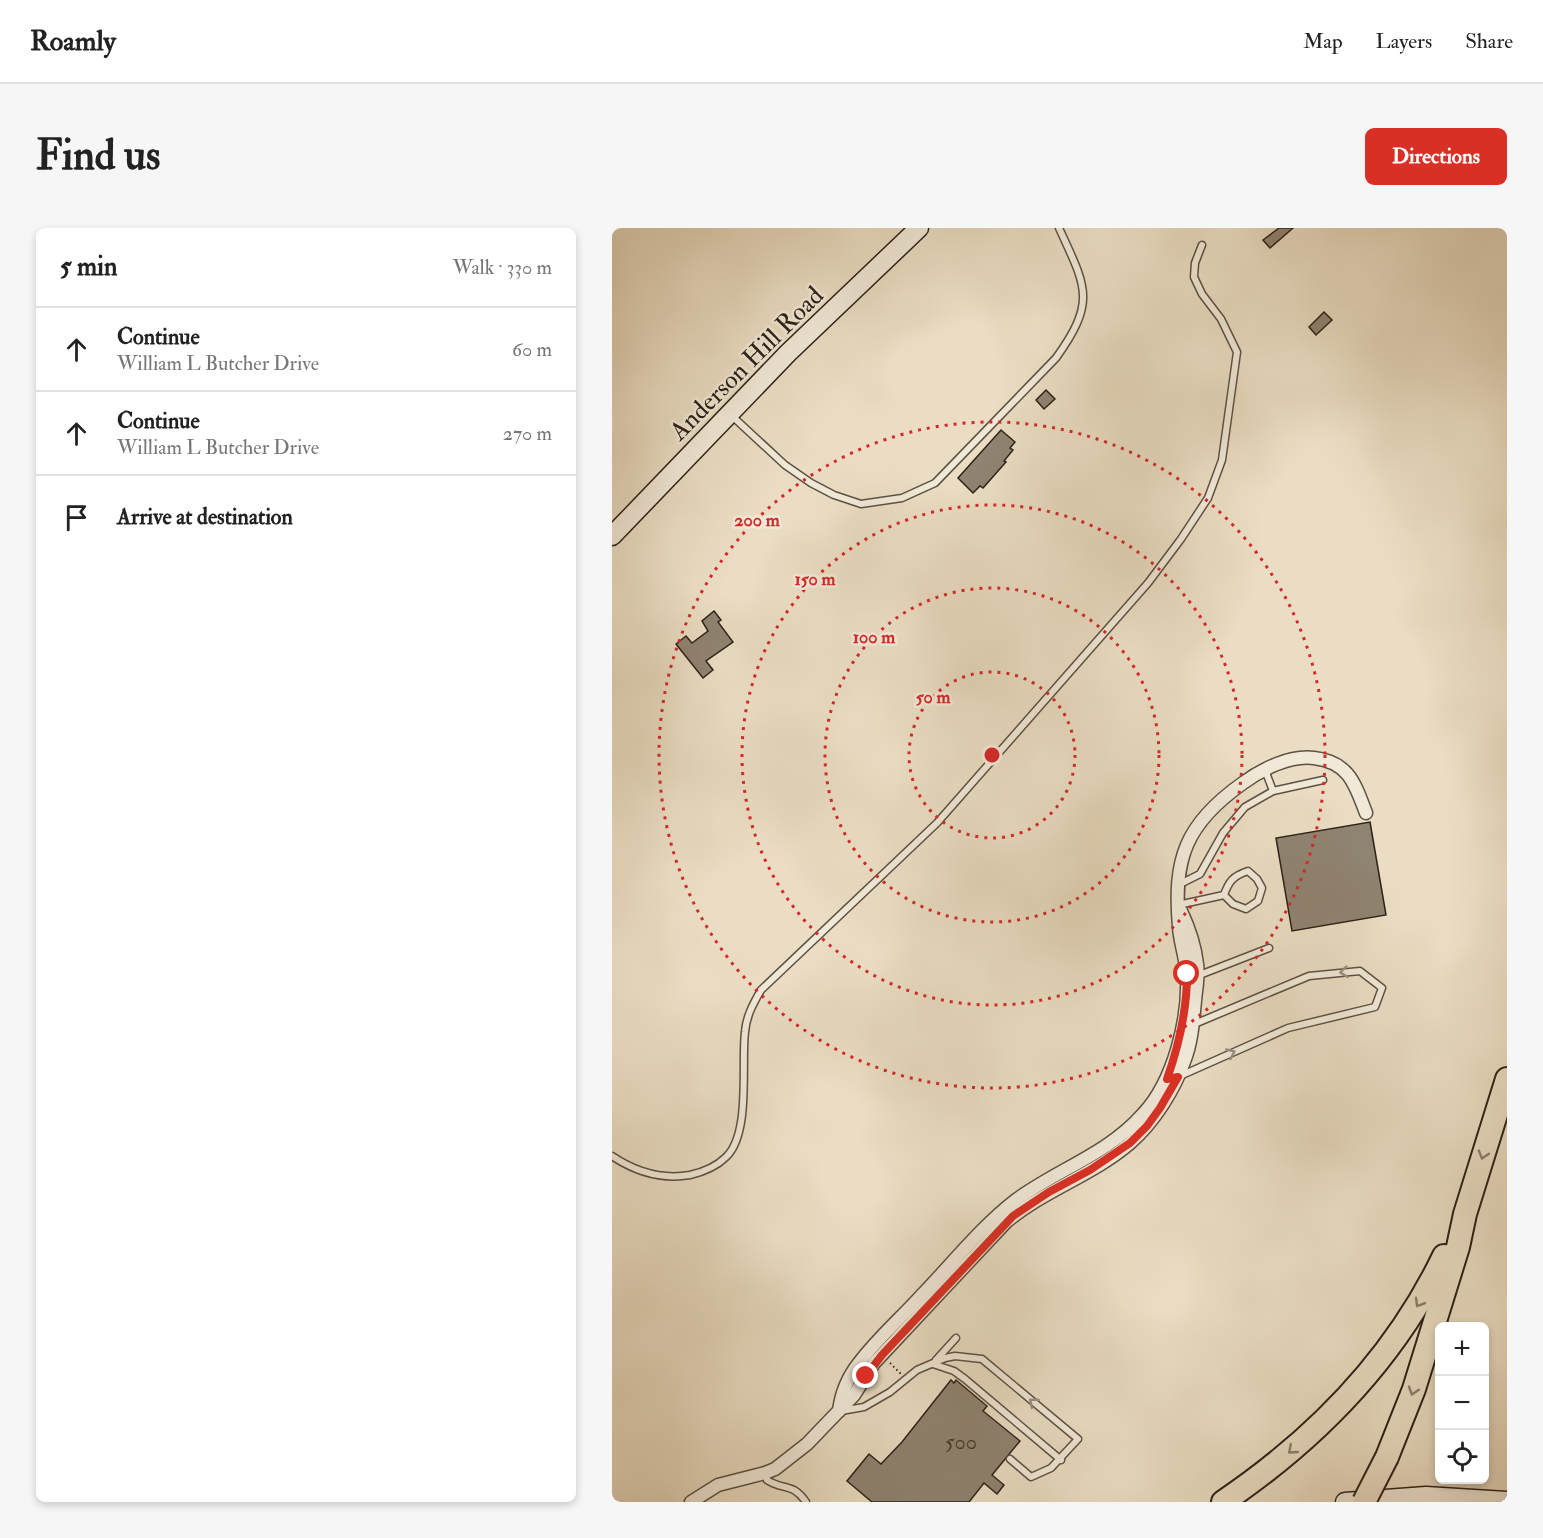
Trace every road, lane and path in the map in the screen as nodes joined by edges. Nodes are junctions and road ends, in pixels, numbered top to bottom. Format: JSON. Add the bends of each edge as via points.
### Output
{"nodes":[{"id":1,"x":919,"y":228,"type":"edge"},
{"id":2,"x":1059,"y":228,"type":"edge"},
{"id":3,"x":1202,"y":245,"type":"dead end"},
{"id":4,"x":730,"y":413,"type":"junction"},
{"id":5,"x":612,"y":536,"type":"edge"},
{"id":6,"x":1265,"y":770,"type":"junction"},
{"id":7,"x":1323,"y":780,"type":"dead end"},
{"id":8,"x":1273,"y":791,"type":"junction"},
{"id":9,"x":1366,"y":813,"type":"dead end"},
{"id":10,"x":1178,"y":885,"type":"junction"},
{"id":11,"x":1224,"y":895,"type":"junction"},
{"id":12,"x":1178,"y":905,"type":"junction"},
{"id":13,"x":1269,"y":948,"type":"dead end"},
{"id":14,"x":1192,"y":978,"type":"junction"},
{"id":15,"x":1187,"y":1028,"type":"junction"},
{"id":16,"x":1172,"y":1078,"type":"junction"},
{"id":17,"x":1507,"y":1079,"type":"edge"},
{"id":18,"x":612,"y":1156,"type":"edge"},
{"id":19,"x":1465,"y":1214,"type":"junction"},
{"id":20,"x":956,"y":1338,"type":"dead end"},
{"id":21,"x":882,"y":1355,"type":"junction"},
{"id":22,"x":933,"y":1364,"type":"junction"},
{"id":23,"x":906,"y":1378,"type":"junction"},
{"id":24,"x":839,"y":1411,"type":"junction"},
{"id":25,"x":1010,"y":1459,"type":"dead end"},
{"id":26,"x":1061,"y":1460,"type":"junction"},
{"id":27,"x":765,"y":1473,"type":"junction"},
{"id":28,"x":1507,"y":1501,"type":"edge"},
{"id":29,"x":691,"y":1502,"type":"edge"},
{"id":30,"x":806,"y":1502,"type":"edge"},
{"id":31,"x":1223,"y":1502,"type":"edge"},
{"id":32,"x":1346,"y":1502,"type":"edge"},
{"id":33,"x":1364,"y":1502,"type":"edge"}],
"edges":[{"from":1,"to":4,"type":"main road","name":"Anderson Hill Road"},
{"from":2,"to":4,"type":"lane","via":[[1081,276],[1084,298],[1080,319],[1056,358],[935,483],[902,498],[861,504],[834,495],[785,465]]},
{"from":3,"to":18,"type":"lane","via":[[1194,277],[1237,352],[1222,460],[1208,498],[1148,583],[937,823],[761,990],[745,1031],[741,1122],[727,1156],[705,1171],[656,1176]]},
{"from":4,"to":5,"type":"main road","name":"Anderson Hill Road"},
{"from":6,"to":8,"type":"lane"},
{"from":6,"to":9,"type":"street","via":[[1308,757],[1333,763],[1354,782]]},
{"from":6,"to":10,"type":"street","via":[[1225,796],[1201,821],[1185,847]]},
{"from":7,"to":8,"type":"lane"},
{"from":8,"to":10,"type":"lane","via":[[1245,807],[1223,832],[1200,874]]},
{"from":10,"to":12,"type":"street"},
{"from":11,"to":11,"type":"lane","via":[[1246,909],[1258,901],[1262,888],[1248,871],[1235,876]]},
{"from":11,"to":12,"type":"lane"},
{"from":12,"to":14,"type":"street","via":[[1192,938]]},
{"from":13,"to":14,"type":"lane"},
{"from":14,"to":15,"type":"street","via":[[1187,992]]},
{"from":15,"to":16,"type":"street","via":[[1174,1059]]},
{"from":16,"to":15,"type":"lane","one_way":true,"via":[[1288,1028],[1375,1007],[1382,988],[1360,971],[1309,976]]},
{"from":16,"to":21,"type":"street","via":[[1160,1108],[1130,1143],[1013,1216]]},
{"from":16,"to":24,"type":"street","via":[[1120,1137],[1030,1190],[988,1225],[860,1362],[840,1398]]},
{"from":17,"to":19,"type":"highway","one_way":true},
{"from":19,"to":31,"type":"highway","one_way":true,"via":[[1421,1299],[1377,1364],[1310,1434]]},
{"from":19,"to":33,"type":"highway","one_way":true,"bridge":true,"via":[[1414,1389]]},
{"from":20,"to":22,"type":"lane"},
{"from":21,"to":23,"type":"path"},
{"from":21,"to":24,"type":"street"},
{"from":22,"to":23,"type":"lane"},
{"from":22,"to":26,"type":"lane","via":[[965,1379]]},
{"from":26,"to":22,"type":"lane","one_way":true,"via":[[1078,1440],[982,1359],[955,1356]]},
{"from":23,"to":24,"type":"lane","via":[[864,1407]]},
{"from":24,"to":27,"type":"street","via":[[807,1444]]},
{"from":25,"to":26,"type":"lane","via":[[1031,1477]]},
{"from":27,"to":29,"type":"street","via":[[718,1485]]},
{"from":27,"to":30,"type":"lane","via":[[772,1484],[793,1488]]},
{"from":28,"to":32,"type":"main road","via":[[1426,1496]]}]}
